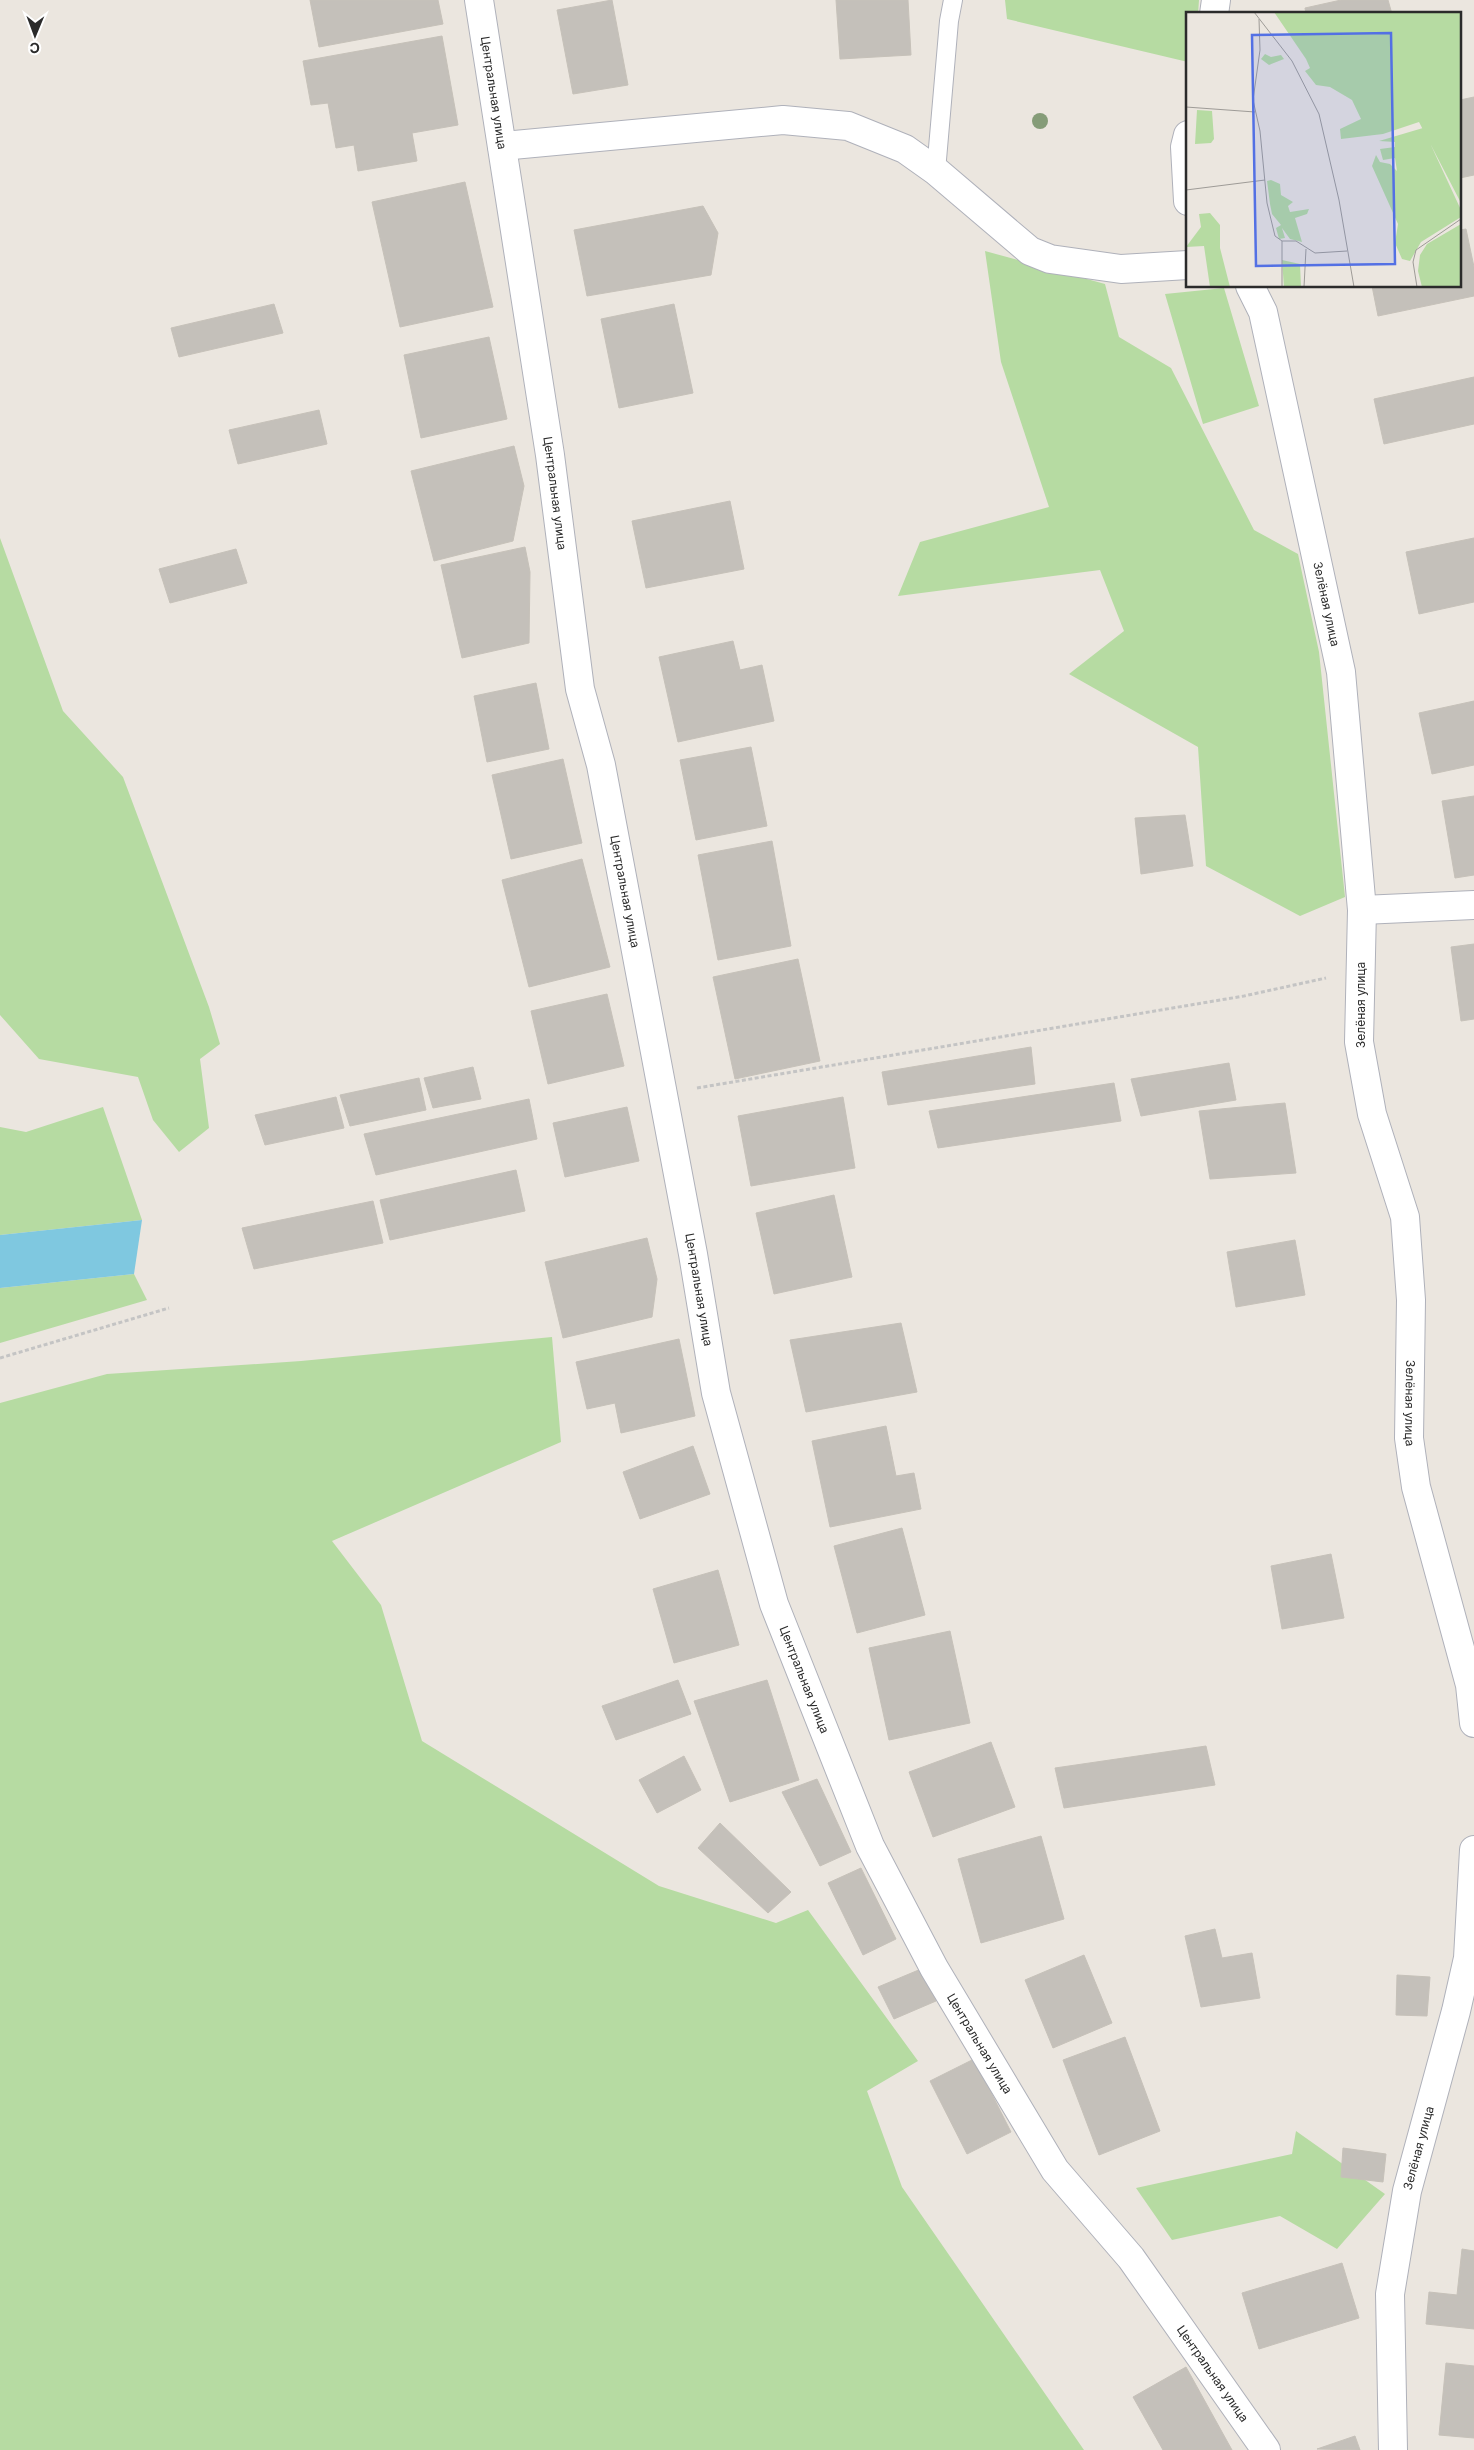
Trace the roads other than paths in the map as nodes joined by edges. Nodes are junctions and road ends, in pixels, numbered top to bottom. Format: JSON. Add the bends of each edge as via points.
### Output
{"nodes":[{"id":1,"x":479,"y":0,"type":"edge"},
{"id":2,"x":953,"y":0,"type":"edge"},
{"id":3,"x":1186,"y":141,"type":"edge"},
{"id":4,"x":502,"y":146,"type":"junction"},
{"id":5,"x":936,"y":171,"type":"junction"},
{"id":6,"x":1186,"y":174,"type":"edge"},
{"id":7,"x":1186,"y":265,"type":"edge"},
{"id":8,"x":1251,"y":288,"type":"edge"},
{"id":9,"x":1474,"y":904,"type":"edge"},
{"id":10,"x":1362,"y":910,"type":"junction"},
{"id":11,"x":1465,"y":1634,"type":"edge"},
{"id":12,"x":1474,"y":1723,"type":"edge"},
{"id":13,"x":1474,"y":1850,"type":"edge"},
{"id":14,"x":1266,"y":2450,"type":"edge"},
{"id":15,"x":1393,"y":2450,"type":"edge"}],
"edges":[{"from":1,"to":4,"type":"street","name":"Центральная улица"},
{"from":2,"to":5,"type":"lane"},
{"from":3,"to":6,"type":"street"},
{"from":4,"to":5,"type":"street","via":[[783,120],[848,126],[905,149]]},
{"from":4,"to":14,"type":"street","name":"Центральная улица","via":[[550,455],[580,689],[601,765],[716,1393],[774,1604],[870,1846],[934,1968],[1055,2170],[1131,2258]]},
{"from":5,"to":7,"type":"street","via":[[1030,251],[1050,259],[1121,269]]},
{"from":8,"to":10,"type":"street","name":"Зелёная улица","via":[[1263,312],[1341,672]]},
{"from":9,"to":10,"type":"street"},
{"from":10,"to":11,"type":"street","name":"Зелёная улица","via":[[1361,1051],[1372,1114],[1405,1217],[1411,1300],[1408,1438],[1416,1487]]},
{"from":11,"to":12,"type":"street","name":"Зелёная улица"},
{"from":13,"to":15,"type":"street","name":"Зелёная улица","via":[[1468,1958],[1407,2191],[1390,2294]]}]}
